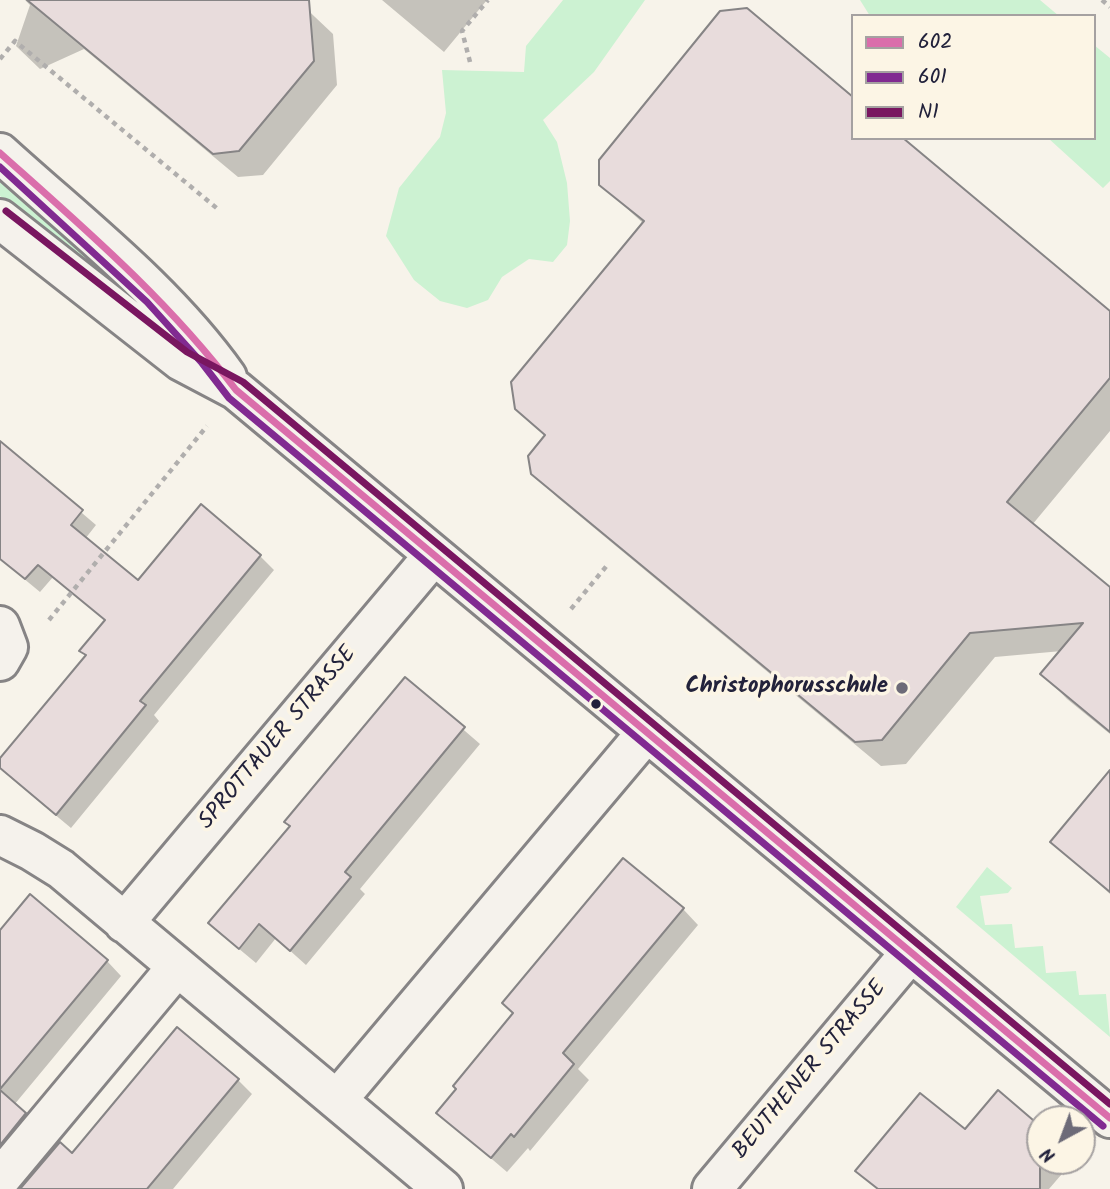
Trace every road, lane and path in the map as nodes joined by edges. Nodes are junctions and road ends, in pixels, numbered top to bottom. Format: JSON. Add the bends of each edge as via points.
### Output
{"nodes":[{"id":1,"x":488,"y":0,"type":"edge"},
{"id":2,"x":1102,"y":0,"type":"edge"},
{"id":3,"x":1110,"y":6,"type":"edge"},
{"id":4,"x":0,"y":59,"type":"edge"},
{"id":5,"x":470,"y":62,"type":"dead end"},
{"id":6,"x":0,"y":153,"type":"edge"},
{"id":7,"x":219,"y":210,"type":"dead end"},
{"id":8,"x":0,"y":219,"type":"edge"},
{"id":9,"x":236,"y":390,"type":"junction"},
{"id":10,"x":434,"y":555,"type":"junction"},
{"id":11,"x":608,"y":563,"type":"dead end"},
{"id":12,"x":3,"y":645,"type":"edge"},
{"id":13,"x":542,"y":646,"type":"junction"},
{"id":14,"x":647,"y":732,"type":"junction"},
{"id":15,"x":0,"y":835,"type":"edge"},
{"id":16,"x":124,"y":923,"type":"junction"},
{"id":17,"x":911,"y":952,"type":"junction"},
{"id":18,"x":177,"y":967,"type":"junction"},
{"id":19,"x":337,"y":1100,"type":"junction"},
{"id":20,"x":1110,"y":1118,"type":"edge"},
{"id":21,"x":0,"y":1179,"type":"edge"},
{"id":22,"x":443,"y":1189,"type":"edge"},
{"id":23,"x":712,"y":1189,"type":"edge"}],
"edges":[{"from":1,"to":5,"type":"path","via":[[462,31]]},
{"from":2,"to":3,"type":"path"},
{"from":4,"to":7,"type":"path","via":[[15,41]]},
{"from":6,"to":9,"type":"street","via":[[152,290],[213,357]]},
{"from":8,"to":9,"type":"street","via":[[181,361]]},
{"from":9,"to":10,"type":"street"},
{"from":9,"to":12,"type":"path","via":[[46,624]]},
{"from":10,"to":13,"type":"street"},
{"from":10,"to":16,"type":"street","name":"SPROTTAUER STRASSE"},
{"from":11,"to":13,"type":"path"},
{"from":13,"to":14,"type":"street"},
{"from":14,"to":17,"type":"street"},
{"from":14,"to":19,"type":"street"},
{"from":15,"to":16,"type":"street","via":[[61,869]]},
{"from":16,"to":18,"type":"street"},
{"from":17,"to":20,"type":"street"},
{"from":17,"to":23,"type":"street","name":"BEUTHENER STRASSE"},
{"from":18,"to":19,"type":"street"},
{"from":18,"to":21,"type":"street"},
{"from":19,"to":22,"type":"street"}]}
